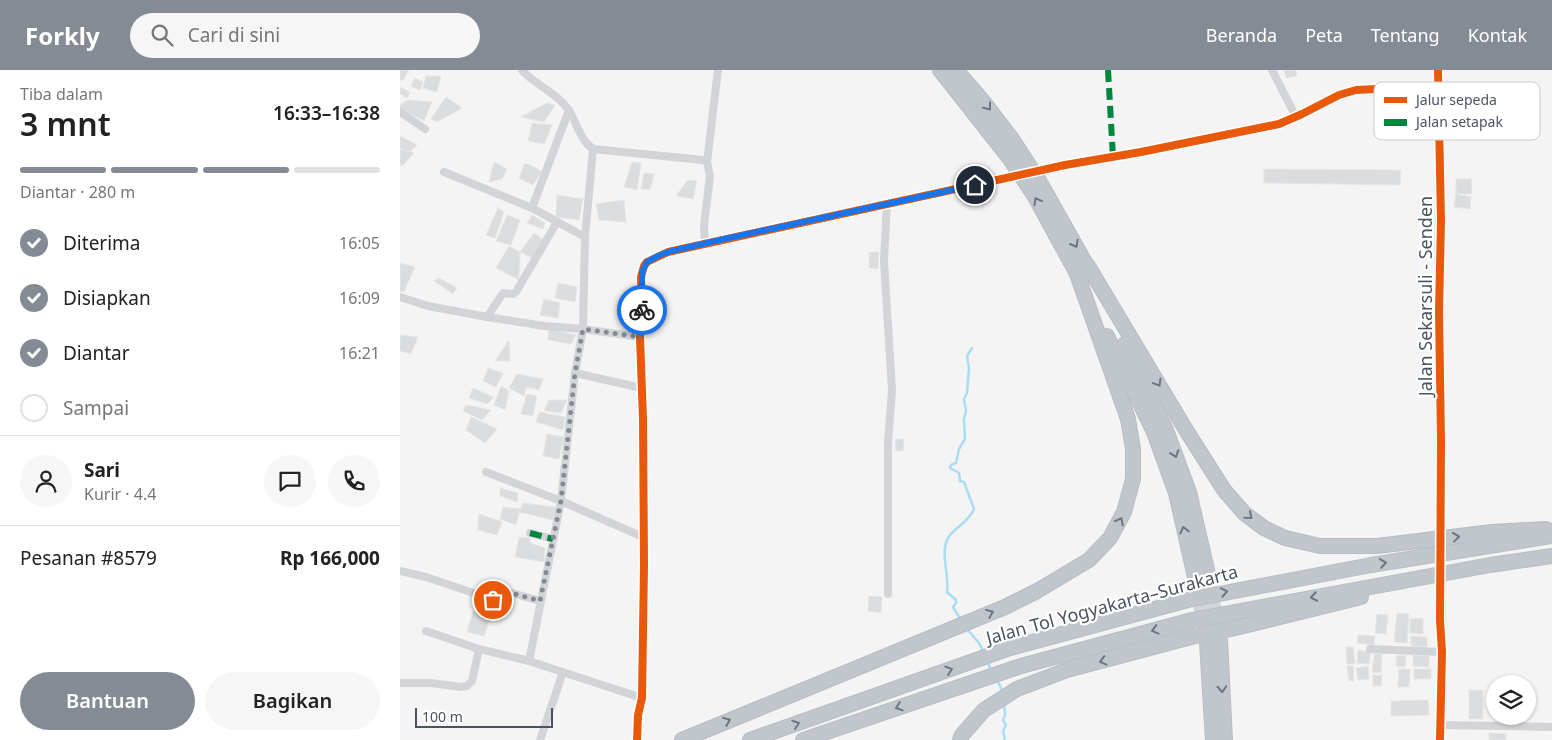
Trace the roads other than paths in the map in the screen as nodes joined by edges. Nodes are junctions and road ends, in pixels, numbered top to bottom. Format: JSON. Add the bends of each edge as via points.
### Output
{"nodes":[{"id":1,"x":522,"y":70,"type":"edge"},
{"id":2,"x":718,"y":70,"type":"edge"},
{"id":3,"x":940,"y":70,"type":"edge"},
{"id":4,"x":956,"y":70,"type":"edge"},
{"id":5,"x":1272,"y":70,"type":"edge"},
{"id":6,"x":1374,"y":89,"type":"edge"},
{"id":7,"x":568,"y":110,"type":"junction"},
{"id":8,"x":400,"y":112,"type":"edge"},
{"id":9,"x":1296,"y":118,"type":"junction"},
{"id":10,"x":425,"y":129,"type":"dead end"},
{"id":11,"x":1439,"y":140,"type":"edge"},
{"id":12,"x":593,"y":149,"type":"junction"},
{"id":13,"x":707,"y":162,"type":"junction"},
{"id":14,"x":1041,"y":170,"type":"dead end"},
{"id":15,"x":444,"y":172,"type":"dead end"},
{"id":16,"x":1009,"y":178,"type":"dead end"},
{"id":17,"x":887,"y":203,"type":"junction"},
{"id":18,"x":532,"y":208,"type":"junction"},
{"id":19,"x":557,"y":222,"type":"junction"},
{"id":20,"x":585,"y":237,"type":"junction"},
{"id":21,"x":705,"y":244,"type":"junction"},
{"id":22,"x":1082,"y":270,"type":"junction"},
{"id":23,"x":400,"y":296,"type":"edge"},
{"id":24,"x":487,"y":317,"type":"junction"},
{"id":25,"x":583,"y":329,"type":"junction"},
{"id":26,"x":640,"y":337,"type":"junction"},
{"id":27,"x":575,"y":373,"type":"junction"},
{"id":28,"x":642,"y":388,"type":"junction"},
{"id":29,"x":486,"y":472,"type":"dead end"},
{"id":30,"x":561,"y":501,"type":"junction"},
{"id":31,"x":1441,"y":522,"type":"tunnel mouth"},
{"id":32,"x":1552,"y":528,"type":"edge"},
{"id":33,"x":530,"y":533,"type":"dead end"},
{"id":34,"x":1552,"y":536,"type":"edge"},
{"id":35,"x":644,"y":537,"type":"junction"},
{"id":36,"x":553,"y":540,"type":"junction"},
{"id":37,"x":1552,"y":556,"type":"edge"},
{"id":38,"x":1490,"y":565,"type":"junction"},
{"id":39,"x":400,"y":571,"type":"edge"},
{"id":40,"x":1202,"y":576,"type":"tunnel mouth"},
{"id":41,"x":888,"y":594,"type":"dead end"},
{"id":42,"x":540,"y":601,"type":"junction"},
{"id":43,"x":1441,"y":602,"type":"tunnel mouth"},
{"id":44,"x":426,"y":632,"type":"dead end"},
{"id":45,"x":479,"y":649,"type":"junction"},
{"id":46,"x":1370,"y":649,"type":"dead end"},
{"id":47,"x":1442,"y":652,"type":"junction"},
{"id":48,"x":529,"y":661,"type":"junction"},
{"id":49,"x":563,"y":672,"type":"junction"},
{"id":50,"x":400,"y":683,"type":"edge"},
{"id":51,"x":642,"y":698,"type":"junction"},
{"id":52,"x":1441,"y":724,"type":"junction"},
{"id":53,"x":1552,"y":727,"type":"edge"},
{"id":54,"x":637,"y":737,"type":"dead end"},
{"id":55,"x":540,"y":740,"type":"edge"},
{"id":56,"x":682,"y":740,"type":"edge"},
{"id":57,"x":750,"y":740,"type":"edge"},
{"id":58,"x":803,"y":740,"type":"edge"},
{"id":59,"x":960,"y":740,"type":"edge"},
{"id":60,"x":1213,"y":740,"type":"edge"},
{"id":61,"x":1225,"y":740,"type":"edge"},
{"id":62,"x":1440,"y":740,"type":"edge"}],
"edges":[{"from":1,"to":7,"type":"street","via":[[551,91]]},
{"from":2,"to":13,"type":"street"},
{"from":22,"to":3,"type":"highway","one_way":true,"via":[[1010,159]]},
{"from":4,"to":22,"type":"highway","one_way":true,"via":[[1012,139],[1038,179]]},
{"from":5,"to":9,"type":"street"},
{"from":6,"to":9,"type":"street","via":[[1340,95]]},
{"from":7,"to":12,"type":"street","via":[[582,137]]},
{"from":7,"to":18,"type":"street"},
{"from":8,"to":10,"type":"street"},
{"from":9,"to":14,"type":"street","via":[[1222,136]]},
{"from":11,"to":31,"type":"street","name":"Jalan Sekarsuli - Senden"},
{"from":12,"to":13,"type":"street"},
{"from":12,"to":20,"type":"street"},
{"from":13,"to":21,"type":"street","via":[[710,176]]},
{"from":15,"to":18,"type":"street"},
{"from":16,"to":17,"type":"street"},
{"from":17,"to":21,"type":"street"},
{"from":17,"to":41,"type":"street","via":[[884,261],[892,390],[888,443]]},
{"from":18,"to":19,"type":"street"},
{"from":19,"to":20,"type":"street"},
{"from":19,"to":24,"type":"street","via":[[516,292],[503,294]]},
{"from":20,"to":25,"type":"street"},
{"from":21,"to":26,"type":"street","via":[[658,256],[644,266]]},
{"from":22,"to":32,"type":"highway","one_way":true,"via":[[1224,490],[1244,513],[1264,528],[1284,538],[1320,546],[1377,546]]},
{"from":22,"to":40,"type":"highway","via":[[1154,432]]},
{"from":56,"to":22,"type":"highway","one_way":true,"via":[[1005,607],[1089,560],[1110,538],[1124,512],[1133,479],[1133,449],[1128,419]]},
{"from":23,"to":24,"type":"street","via":[[428,306]]},
{"from":24,"to":25,"type":"street"},
{"from":25,"to":26,"type":"street"},
{"from":25,"to":27,"type":"street"},
{"from":26,"to":28,"type":"street"},
{"from":27,"to":28,"type":"street"},
{"from":27,"to":30,"type":"street"},
{"from":28,"to":35,"type":"street"},
{"from":29,"to":30,"type":"street"},
{"from":30,"to":35,"type":"street"},
{"from":30,"to":36,"type":"street"},
{"from":33,"to":36,"type":"street"},
{"from":57,"to":34,"type":"highway","name":"Jalan Tol Yogyakarta–Surakarta","one_way":true,"via":[[1010,648],[1188,600],[1371,564]]},
{"from":35,"to":51,"type":"street"},
{"from":36,"to":42,"type":"street"},
{"from":37,"to":38,"type":"highway","name":"Jalan Tol Yogyakarta–Surakarta"},
{"from":38,"to":58,"type":"highway","name":"Jalan Tol Yogyakarta–Surakarta","one_way":true,"via":[[1192,620],[1021,666]]},
{"from":38,"to":59,"type":"highway","one_way":true,"via":[[1067,670],[1017,689],[984,710]]},
{"from":39,"to":42,"type":"street","via":[[491,600],[505,591]]},
{"from":42,"to":48,"type":"street"},
{"from":43,"to":47,"type":"street"},
{"from":44,"to":45,"type":"street"},
{"from":45,"to":48,"type":"street"},
{"from":45,"to":50,"type":"street","via":[[472,681],[467,686]]},
{"from":46,"to":47,"type":"street"},
{"from":47,"to":52,"type":"street"},
{"from":48,"to":49,"type":"street"},
{"from":49,"to":51,"type":"street"},
{"from":49,"to":55,"type":"street"},
{"from":51,"to":54,"type":"street"},
{"from":52,"to":53,"type":"street"},
{"from":52,"to":62,"type":"street"},
{"from":60,"to":61,"type":"highway","one_way":true,"via":[[1213,642]]}]}
